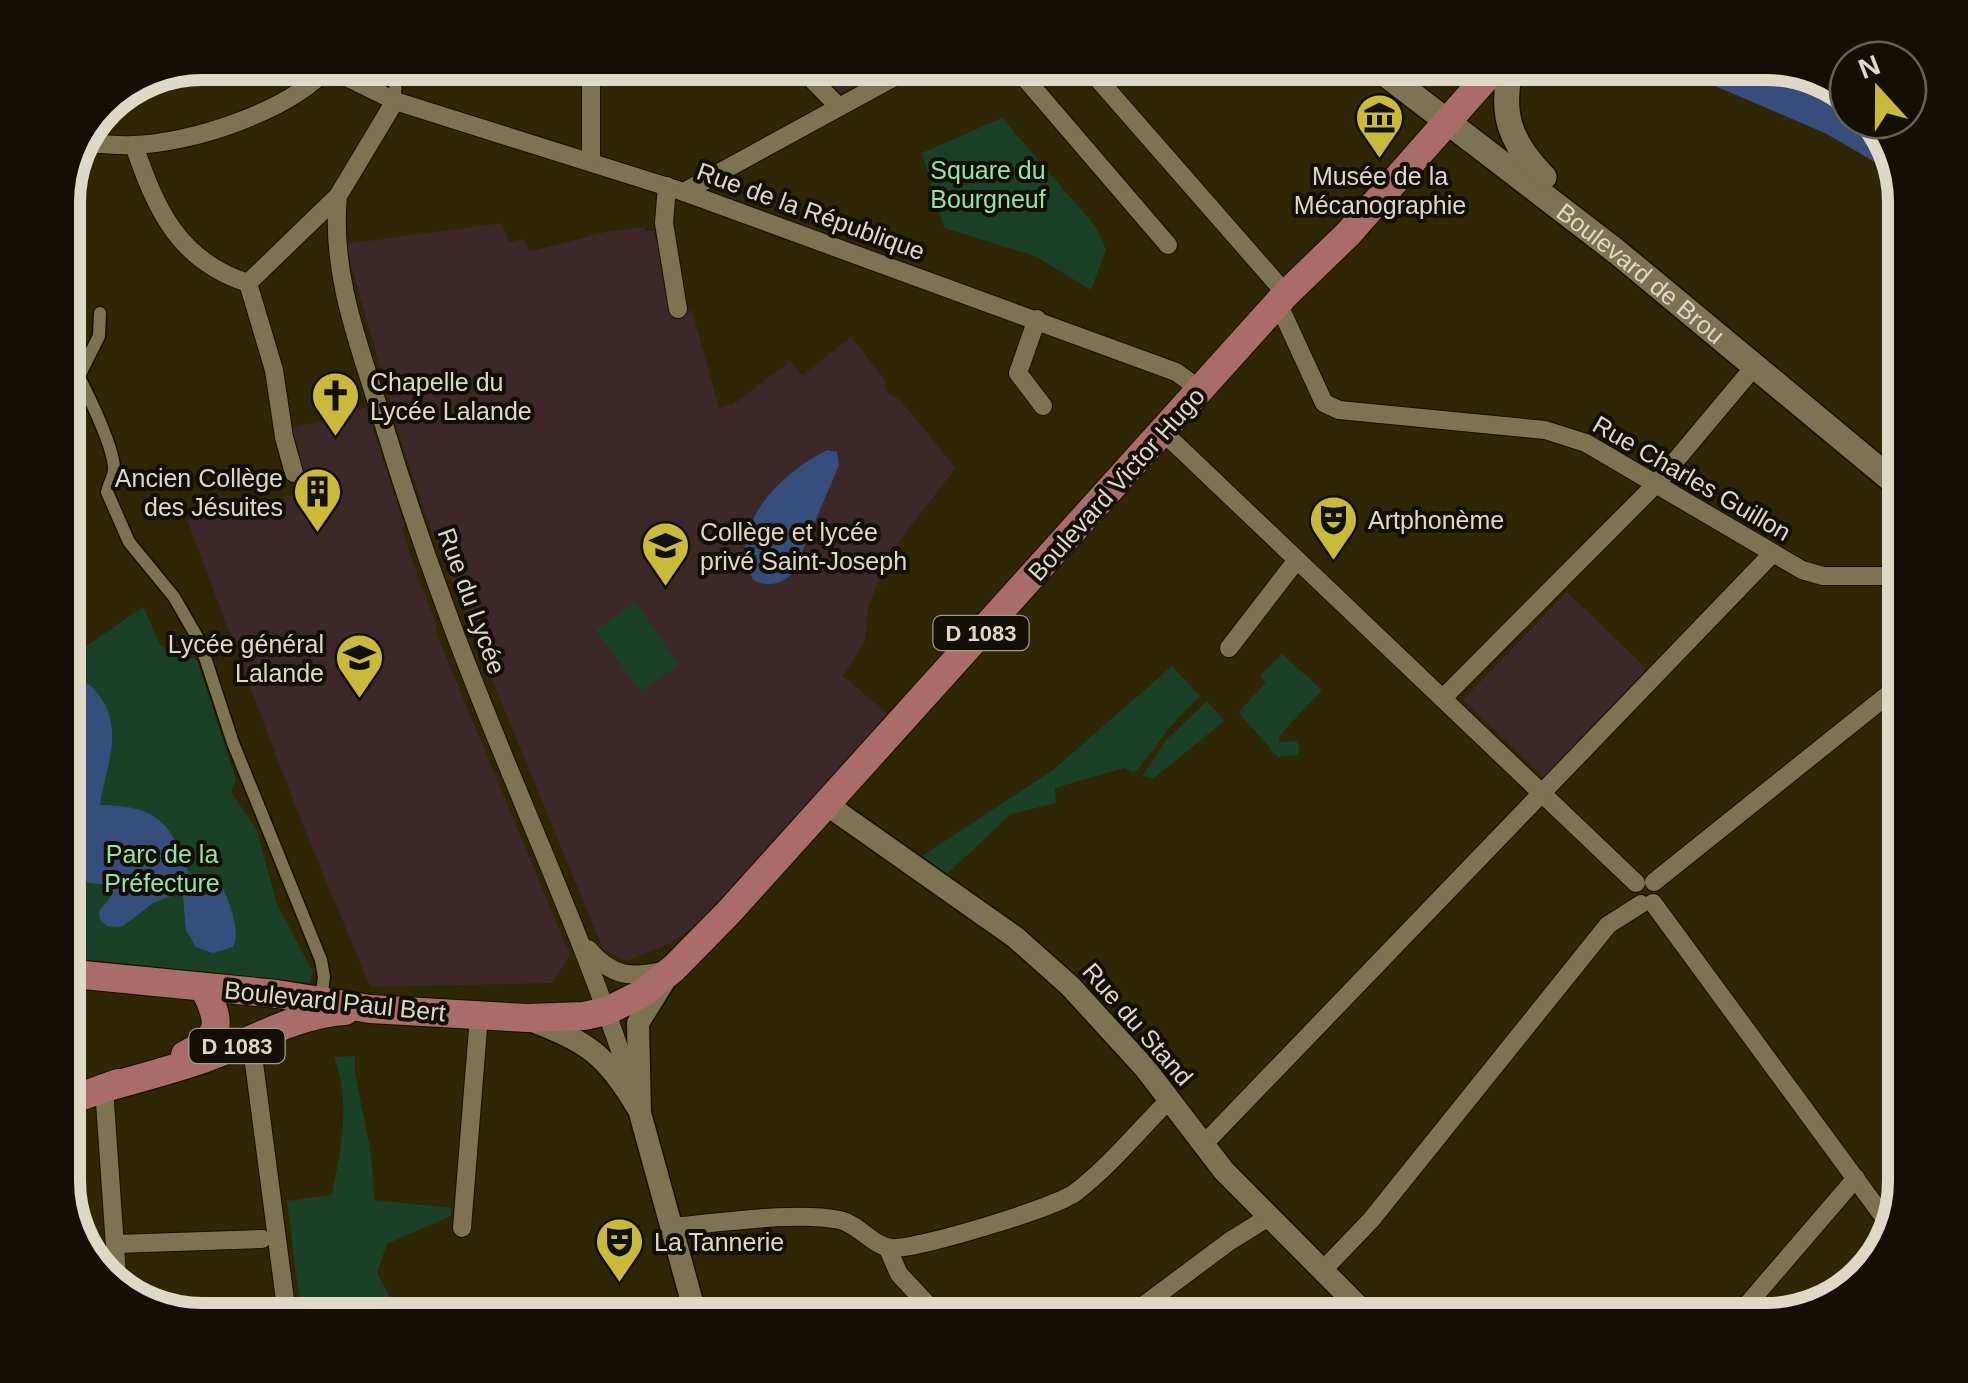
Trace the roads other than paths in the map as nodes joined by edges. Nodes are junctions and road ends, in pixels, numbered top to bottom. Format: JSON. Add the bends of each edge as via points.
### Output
{"nodes":[{"id":1,"x":312,"y":80,"type":"edge"},
{"id":2,"x":356,"y":80,"type":"edge"},
{"id":3,"x":396,"y":80,"type":"edge"},
{"id":4,"x":591,"y":80,"type":"edge"},
{"id":5,"x":813,"y":80,"type":"edge"},
{"id":6,"x":886,"y":80,"type":"edge"},
{"id":7,"x":1027,"y":80,"type":"edge"},
{"id":8,"x":1099,"y":80,"type":"edge"},
{"id":9,"x":1396,"y":80,"type":"edge"},
{"id":10,"x":1483,"y":80,"type":"edge"},
{"id":11,"x":1508,"y":80,"type":"edge"},
{"id":12,"x":395,"y":100,"type":"junction"},
{"id":13,"x":838,"y":106,"type":"junction"},
{"id":14,"x":1449,"y":119,"type":"junction"},
{"id":15,"x":96,"y":144,"type":"edge"},
{"id":16,"x":134,"y":146,"type":"junction"},
{"id":17,"x":591,"y":160,"type":"junction"},
{"id":18,"x":675,"y":189,"type":"junction"},
{"id":19,"x":338,"y":196,"type":"junction"},
{"id":20,"x":1168,"y":245,"type":"dead end"},
{"id":21,"x":1617,"y":252,"type":"junction"},
{"id":22,"x":248,"y":283,"type":"junction"},
{"id":23,"x":1282,"y":298,"type":"junction"},
{"id":24,"x":678,"y":310,"type":"dead end"},
{"id":25,"x":100,"y":313,"type":"dead end"},
{"id":26,"x":1037,"y":319,"type":"junction"},
{"id":27,"x":1754,"y":367,"type":"junction"},
{"id":28,"x":80,"y":374,"type":"joint"},
{"id":29,"x":1202,"y":390,"type":"junction"},
{"id":30,"x":1043,"y":406,"type":"dead end"},
{"id":31,"x":1163,"y":432,"type":"junction"},
{"id":32,"x":294,"y":473,"type":"dead end"},
{"id":33,"x":1888,"y":476,"type":"edge"},
{"id":34,"x":1656,"y":484,"type":"junction"},
{"id":35,"x":1772,"y":554,"type":"junction"},
{"id":36,"x":1296,"y":561,"type":"junction"},
{"id":37,"x":1888,"y":576,"type":"edge"},
{"id":38,"x":1229,"y":648,"type":"dead end"},
{"id":39,"x":1888,"y":694,"type":"edge"},
{"id":40,"x":1443,"y":698,"type":"junction"},
{"id":41,"x":1544,"y":793,"type":"junction"},
{"id":42,"x":826,"y":804,"type":"junction"},
{"id":43,"x":1645,"y":883,"type":"junction"},
{"id":44,"x":1647,"y":903,"type":"junction"},
{"id":45,"x":581,"y":941,"type":"junction"},
{"id":46,"x":674,"y":968,"type":"junction"},
{"id":47,"x":80,"y":974,"type":"edge"},
{"id":48,"x":204,"y":988,"type":"junction"},
{"id":49,"x":321,"y":1000,"type":"junction"},
{"id":50,"x":370,"y":1009,"type":"junction"},
{"id":51,"x":607,"y":1010,"type":"junction"},
{"id":52,"x":478,"y":1016,"type":"junction"},
{"id":53,"x":526,"y":1018,"type":"junction"},
{"id":54,"x":250,"y":1040,"type":"junction"},
{"id":55,"x":104,"y":1088,"type":"junction"},
{"id":56,"x":80,"y":1097,"type":"edge"},
{"id":57,"x":1169,"y":1100,"type":"junction"},
{"id":58,"x":640,"y":1113,"type":"junction"},
{"id":59,"x":1204,"y":1144,"type":"junction"},
{"id":60,"x":1856,"y":1178,"type":"junction"},
{"id":61,"x":1883,"y":1215,"type":"edge"},
{"id":62,"x":1268,"y":1218,"type":"junction"},
{"id":63,"x":672,"y":1227,"type":"junction"},
{"id":64,"x":462,"y":1228,"type":"dead end"},
{"id":65,"x":262,"y":1239,"type":"dead end"},
{"id":66,"x":116,"y":1244,"type":"junction"},
{"id":67,"x":888,"y":1248,"type":"junction"},
{"id":68,"x":117,"y":1268,"type":"edge"},
{"id":69,"x":1322,"y":1270,"type":"junction"},
{"id":70,"x":285,"y":1300,"type":"dead end"},
{"id":71,"x":692,"y":1303,"type":"edge"},
{"id":72,"x":926,"y":1303,"type":"edge"},
{"id":73,"x":1147,"y":1303,"type":"edge"},
{"id":74,"x":1355,"y":1303,"type":"edge"},
{"id":75,"x":1749,"y":1303,"type":"edge"}],
"edges":[{"from":1,"to":16,"type":"street","via":[[261,111],[176,140]]},
{"from":2,"to":12,"type":"street","name":"Rue de la République"},
{"from":3,"to":12,"type":"street"},
{"from":4,"to":17,"type":"street"},
{"from":5,"to":13,"type":"street"},
{"from":6,"to":13,"type":"street"},
{"from":7,"to":20,"type":"street"},
{"from":8,"to":23,"type":"street"},
{"from":9,"to":14,"type":"main road","name":"Boulevard de Brou"},
{"from":10,"to":14,"type":"main road","number":"D 1083"},
{"from":11,"to":21,"type":"main road","via":[[1515,143]]},
{"from":12,"to":17,"type":"street","name":"Rue de la République"},
{"from":12,"to":19,"type":"street"},
{"from":13,"to":18,"type":"street"},
{"from":14,"to":21,"type":"main road","name":"Boulevard de Brou"},
{"from":14,"to":23,"type":"main road","name":"Boulevard Victor Hugo","number":"D 1083"},
{"from":15,"to":16,"type":"street"},
{"from":16,"to":22,"type":"street","via":[[177,239],[226,276]]},
{"from":17,"to":18,"type":"street","name":"Rue de la République"},
{"from":18,"to":24,"type":"street","via":[[664,223]]},
{"from":18,"to":26,"type":"street","name":"Rue de la République"},
{"from":19,"to":22,"type":"street"},
{"from":19,"to":45,"type":"street","name":"Rue du Lycée","via":[[342,288],[397,466],[448,614]]},
{"from":21,"to":27,"type":"main road","name":"Boulevard de Brou"},
{"from":22,"to":32,"type":"street"},
{"from":23,"to":29,"type":"main road","name":"Boulevard Victor Hugo","number":"D 1083"},
{"from":23,"to":34,"type":"street","name":"Rue Charles Guillon","via":[[1324,403],[1339,410],[1545,430],[1586,443]]},
{"from":25,"to":28,"type":"street","via":[[99,336]]},
{"from":26,"to":29,"type":"street","name":"Rue de la République","via":[[1176,372]]},
{"from":26,"to":30,"type":"street","via":[[1018,373]]},
{"from":27,"to":33,"type":"main road","name":"Boulevard de Brou"},
{"from":27,"to":34,"type":"street"},
{"from":28,"to":49,"type":"street","via":[[114,468],[107,492],[129,542],[200,642],[233,743],[321,960]]},
{"from":29,"to":31,"type":"main road","name":"Boulevard Victor Hugo","number":"D 1083"},
{"from":31,"to":36,"type":"street"},
{"from":31,"to":42,"type":"main road","name":"Boulevard Victor Hugo","number":"D 1083"},
{"from":34,"to":35,"type":"street","name":"Rue Charles Guillon"},
{"from":34,"to":40,"type":"street"},
{"from":35,"to":37,"type":"street","name":"Rue Charles Guillon","via":[[1824,576]]},
{"from":35,"to":41,"type":"street"},
{"from":36,"to":38,"type":"street"},
{"from":36,"to":40,"type":"street"},
{"from":39,"to":43,"type":"street"},
{"from":40,"to":41,"type":"street"},
{"from":41,"to":43,"type":"street"},
{"from":41,"to":59,"type":"street"},
{"from":42,"to":46,"type":"main road","name":"Boulevard Victor Hugo","number":"D 1083"},
{"from":42,"to":57,"type":"street","name":"Rue du Stand","via":[[1015,938],[1070,986]]},
{"from":43,"to":44,"type":"street","via":[[1633,895]]},
{"from":44,"to":60,"type":"street"},
{"from":44,"to":69,"type":"street","via":[[1608,924],[1371,1220]]},
{"from":45,"to":46,"type":"street","via":[[623,975]]},
{"from":45,"to":51,"type":"street","name":"Rue du Lycée"},
{"from":46,"to":51,"type":"main road","name":"Boulevard Victor Hugo","number":"D 1083"},
{"from":46,"to":58,"type":"street","via":[[638,1024]]},
{"from":47,"to":48,"type":"main road","name":"Boulevard Paul Bert"},
{"from":48,"to":49,"type":"main road","name":"Boulevard Paul Bert"},
{"from":48,"to":55,"type":"main road","number":"D 1083","via":[[215,1018],[208,1043]]},
{"from":49,"to":50,"type":"main road","name":"Boulevard Paul Bert","number":"D 1083"},
{"from":50,"to":52,"type":"main road","name":"Boulevard Paul Bert","number":"D 1083"},
{"from":50,"to":54,"type":"main road","number":"D 1083","via":[[330,1012]]},
{"from":51,"to":53,"type":"main road","name":"Boulevard Paul Bert","number":"D 1083"},
{"from":51,"to":58,"type":"street","name":"Rue du Lycée"},
{"from":52,"to":53,"type":"main road","name":"Boulevard Paul Bert","number":"D 1083"},
{"from":52,"to":64,"type":"street"},
{"from":53,"to":58,"type":"street","via":[[595,1051]]},
{"from":54,"to":55,"type":"main road","number":"D 1083"},
{"from":54,"to":70,"type":"street"},
{"from":55,"to":56,"type":"main road","number":"D 1083"},
{"from":55,"to":66,"type":"street"},
{"from":57,"to":59,"type":"street","name":"Rue du Stand"},
{"from":57,"to":67,"type":"street","via":[[1075,1194],[921,1244]]},
{"from":58,"to":63,"type":"street"},
{"from":59,"to":62,"type":"street","name":"Rue du Stand"},
{"from":60,"to":61,"type":"street"},
{"from":60,"to":75,"type":"street"},
{"from":62,"to":69,"type":"street","name":"Rue du Stand"},
{"from":62,"to":73,"type":"street"},
{"from":63,"to":67,"type":"street","via":[[824,1218],[854,1224]]},
{"from":63,"to":71,"type":"street"},
{"from":65,"to":66,"type":"street"},
{"from":66,"to":68,"type":"street"},
{"from":67,"to":72,"type":"street","via":[[899,1274]]},
{"from":69,"to":74,"type":"street","name":"Rue du Stand"}]}
